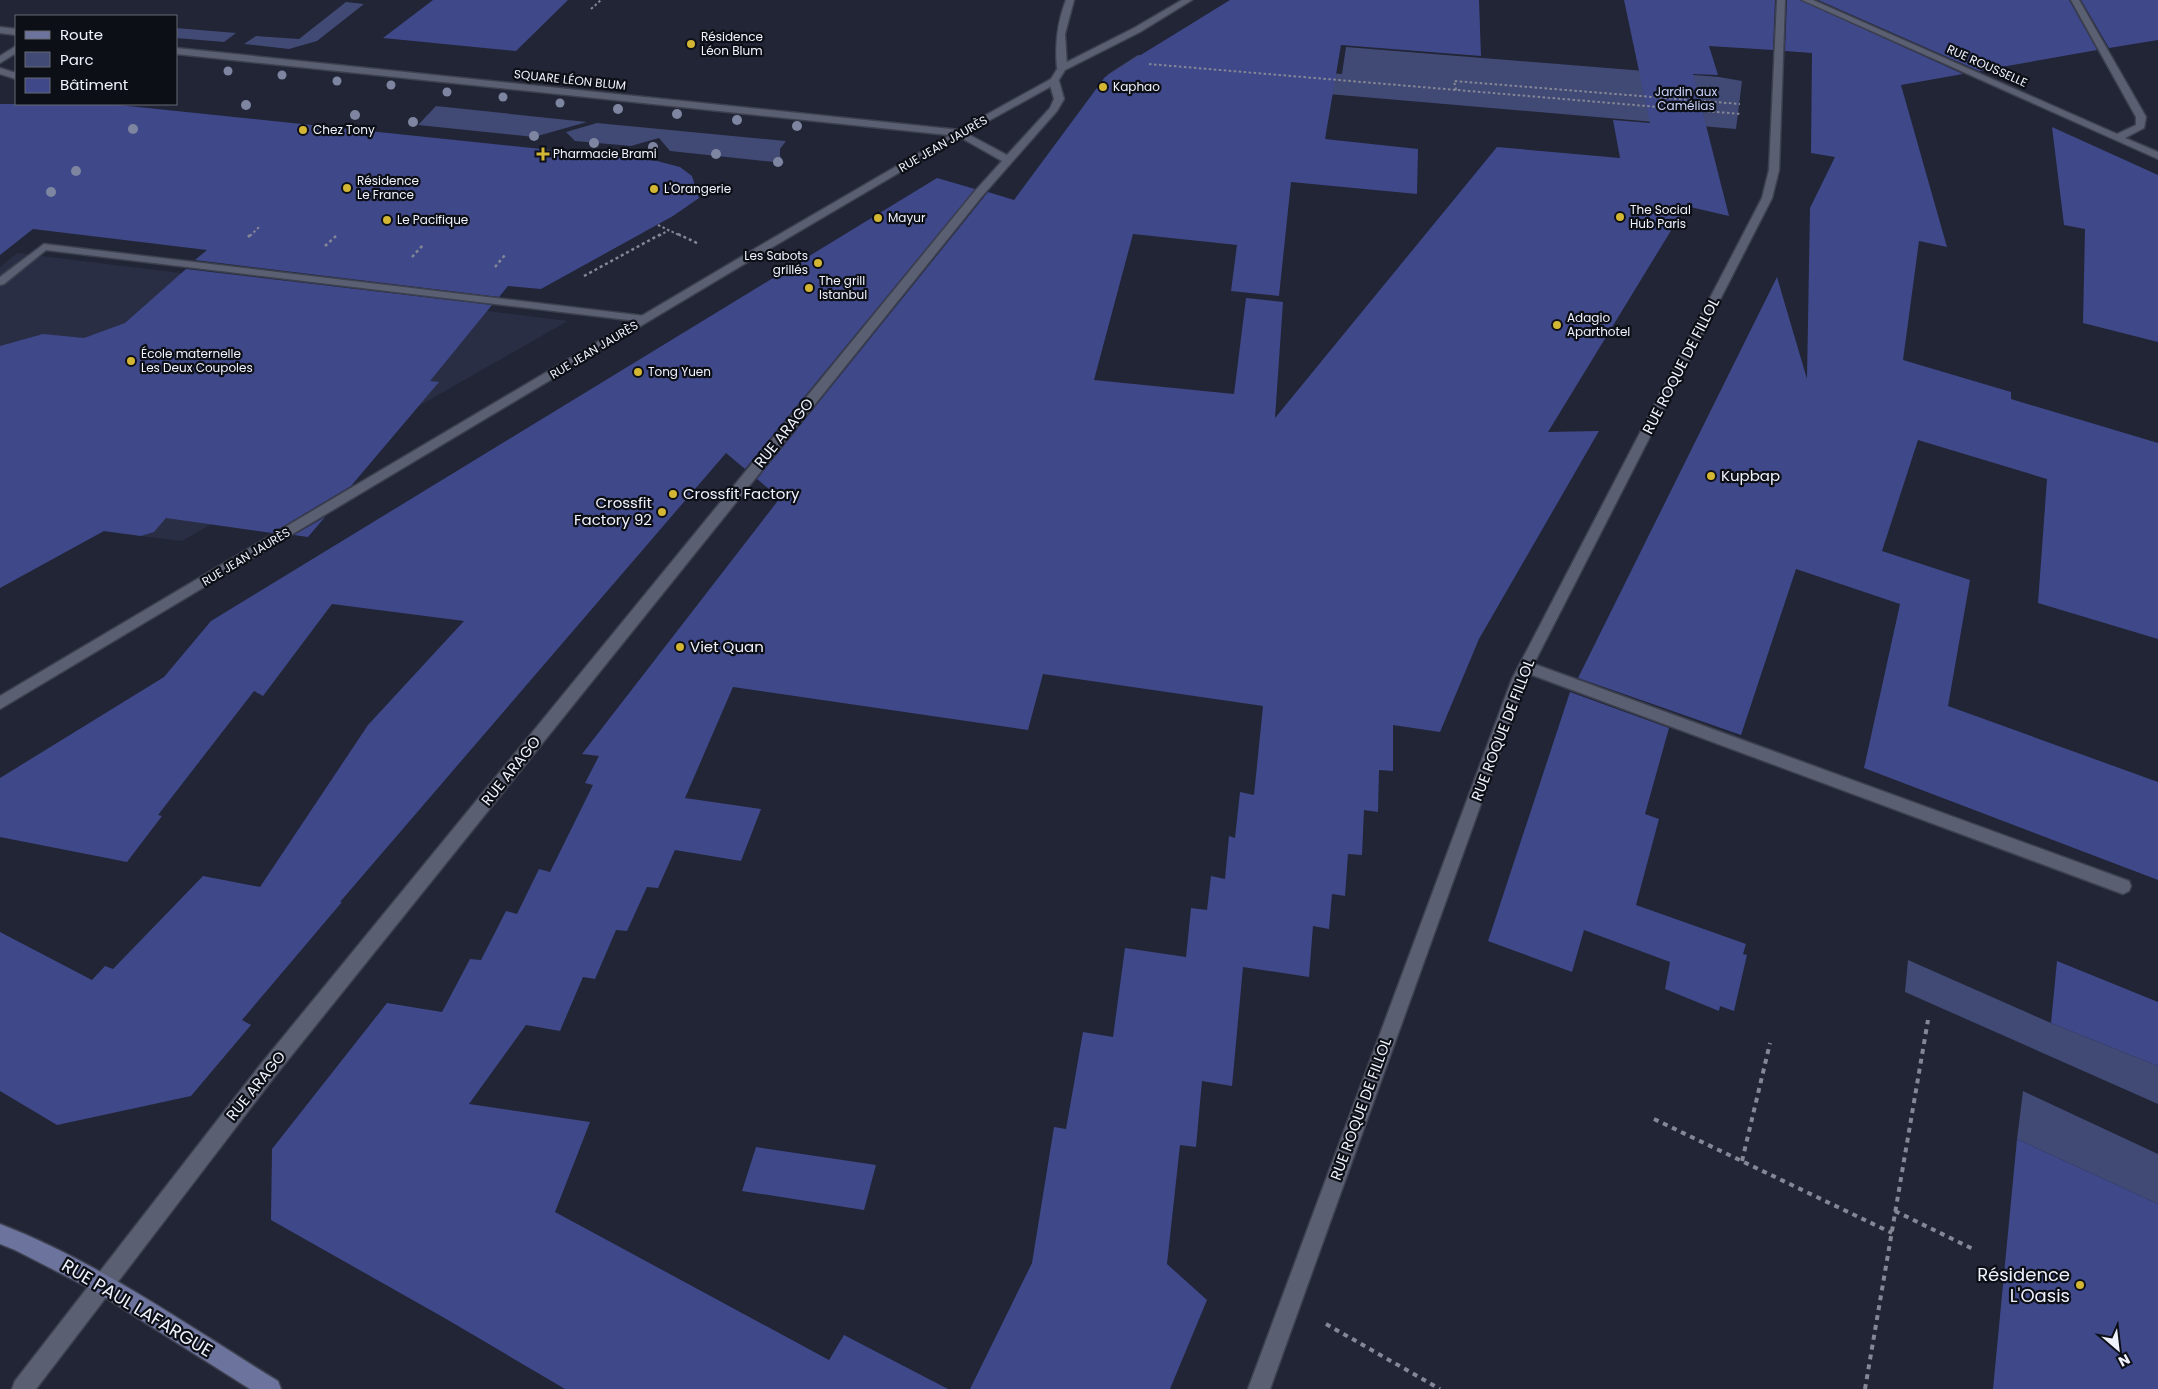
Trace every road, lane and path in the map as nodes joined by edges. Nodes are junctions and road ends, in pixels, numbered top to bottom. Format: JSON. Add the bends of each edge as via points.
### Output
{"nodes":[{"id":1,"x":601,"y":0,"type":"edge"},
{"id":2,"x":1070,"y":0,"type":"edge"},
{"id":3,"x":1188,"y":0,"type":"edge"},
{"id":4,"x":1780,"y":0,"type":"edge"},
{"id":5,"x":1806,"y":0,"type":"edge"},
{"id":6,"x":2075,"y":0,"type":"edge"},
{"id":7,"x":591,"y":9,"type":"dead end"},
{"id":8,"x":0,"y":30,"type":"edge"},
{"id":9,"x":15,"y":32,"type":"edge"},
{"id":10,"x":15,"y":50,"type":"edge"},
{"id":11,"x":178,"y":51,"type":"edge"},
{"id":12,"x":1083,"y":59,"type":"junction"},
{"id":13,"x":0,"y":60,"type":"edge"},
{"id":14,"x":1062,"y":68,"type":"junction"},
{"id":15,"x":0,"y":71,"type":"edge"},
{"id":16,"x":15,"y":76,"type":"edge"},
{"id":17,"x":1054,"y":81,"type":"junction"},
{"id":18,"x":1456,"y":90,"type":"junction"},
{"id":19,"x":1755,"y":116,"type":"junction"},
{"id":20,"x":1776,"y":117,"type":"junction"},
{"id":21,"x":960,"y":133,"type":"junction"},
{"id":22,"x":2117,"y":138,"type":"junction"},
{"id":23,"x":2158,"y":156,"type":"edge"},
{"id":24,"x":1008,"y":160,"type":"junction"},
{"id":25,"x":658,"y":224,"type":"dead end"},
{"id":26,"x":669,"y":230,"type":"junction"},
{"id":27,"x":700,"y":245,"type":"dead end"},
{"id":28,"x":0,"y":282,"type":"edge"},
{"id":29,"x":531,"y":305,"type":"junction"},
{"id":30,"x":645,"y":319,"type":"junction"},
{"id":31,"x":1526,"y":667,"type":"junction"},
{"id":32,"x":0,"y":703,"type":"edge"},
{"id":33,"x":2123,"y":886,"type":"dead end"},
{"id":34,"x":1928,"y":1020,"type":"dead end"},
{"id":35,"x":1770,"y":1043,"type":"dead end"},
{"id":36,"x":1654,"y":1119,"type":"dead end"},
{"id":37,"x":1742,"y":1161,"type":"junction"},
{"id":38,"x":1895,"y":1210,"type":"junction"},
{"id":39,"x":1892,"y":1233,"type":"junction"},
{"id":40,"x":0,"y":1234,"type":"edge"},
{"id":41,"x":1975,"y":1250,"type":"dead end"},
{"id":42,"x":102,"y":1284,"type":"junction"},
{"id":43,"x":1290,"y":1305,"type":"junction"},
{"id":44,"x":23,"y":1389,"type":"edge"},
{"id":45,"x":270,"y":1389,"type":"edge"},
{"id":46,"x":1259,"y":1389,"type":"edge"},
{"id":47,"x":1440,"y":1389,"type":"edge"},
{"id":48,"x":1866,"y":1389,"type":"edge"}],
"edges":[{"from":1,"to":7,"type":"path"},
{"from":2,"to":14,"type":"street","via":[[1062,20],[1059,45]]},
{"from":3,"to":12,"type":"street"},
{"from":4,"to":20,"type":"street","name":"RUE ROQUE DE FILLOL"},
{"from":5,"to":22,"type":"street","name":"RUE ROUSSELLE"},
{"from":6,"to":22,"type":"street","via":[[2141,117],[2141,126]]},
{"from":8,"to":9,"type":"street"},
{"from":10,"to":13,"type":"street"},
{"from":11,"to":21,"type":"street","name":"SQUARE LÉON BLUM"},
{"from":12,"to":14,"type":"street"},
{"from":12,"to":18,"type":"path"},
{"from":14,"to":17,"type":"street","name":"RUE JEAN JAURÈS"},
{"from":15,"to":16,"type":"street"},
{"from":17,"to":21,"type":"street","name":"RUE JEAN JAURÈS"},
{"from":17,"to":24,"type":"street","name":"RUE ARAGO","via":[[1060,99]]},
{"from":18,"to":19,"type":"path"},
{"from":18,"to":19,"type":"path","via":[[1454,81],[1752,105]]},
{"from":19,"to":20,"type":"path"},
{"from":20,"to":31,"type":"street","name":"RUE ROQUE DE FILLOL","via":[[1774,170],[1767,198]]},
{"from":21,"to":24,"type":"street"},
{"from":21,"to":30,"type":"street","name":"RUE JEAN JAURÈS"},
{"from":22,"to":23,"type":"street","name":"RUE ROUSSELLE"},
{"from":24,"to":42,"type":"street","name":"RUE ARAGO","via":[[268,1070]]},
{"from":25,"to":26,"type":"path"},
{"from":26,"to":27,"type":"path"},
{"from":26,"to":29,"type":"path"},
{"from":28,"to":29,"type":"street","via":[[44,247]]},
{"from":29,"to":30,"type":"street"},
{"from":30,"to":32,"type":"street","name":"RUE JEAN JAURÈS"},
{"from":31,"to":33,"type":"street"},
{"from":31,"to":43,"type":"street","name":"RUE ROQUE DE FILLOL"},
{"from":34,"to":38,"type":"path"},
{"from":35,"to":37,"type":"path"},
{"from":36,"to":37,"type":"path"},
{"from":37,"to":39,"type":"path"},
{"from":38,"to":39,"type":"path"},
{"from":38,"to":41,"type":"path"},
{"from":39,"to":48,"type":"path"},
{"from":40,"to":42,"type":"main road","name":"RUE PAUL LAFARGUE"},
{"from":42,"to":44,"type":"street","name":"RUE ARAGO"},
{"from":42,"to":45,"type":"main road","name":"RUE PAUL LAFARGUE"},
{"from":43,"to":46,"type":"street","name":"RUE ROQUE DE FILLOL"},
{"from":43,"to":47,"type":"path"}]}
